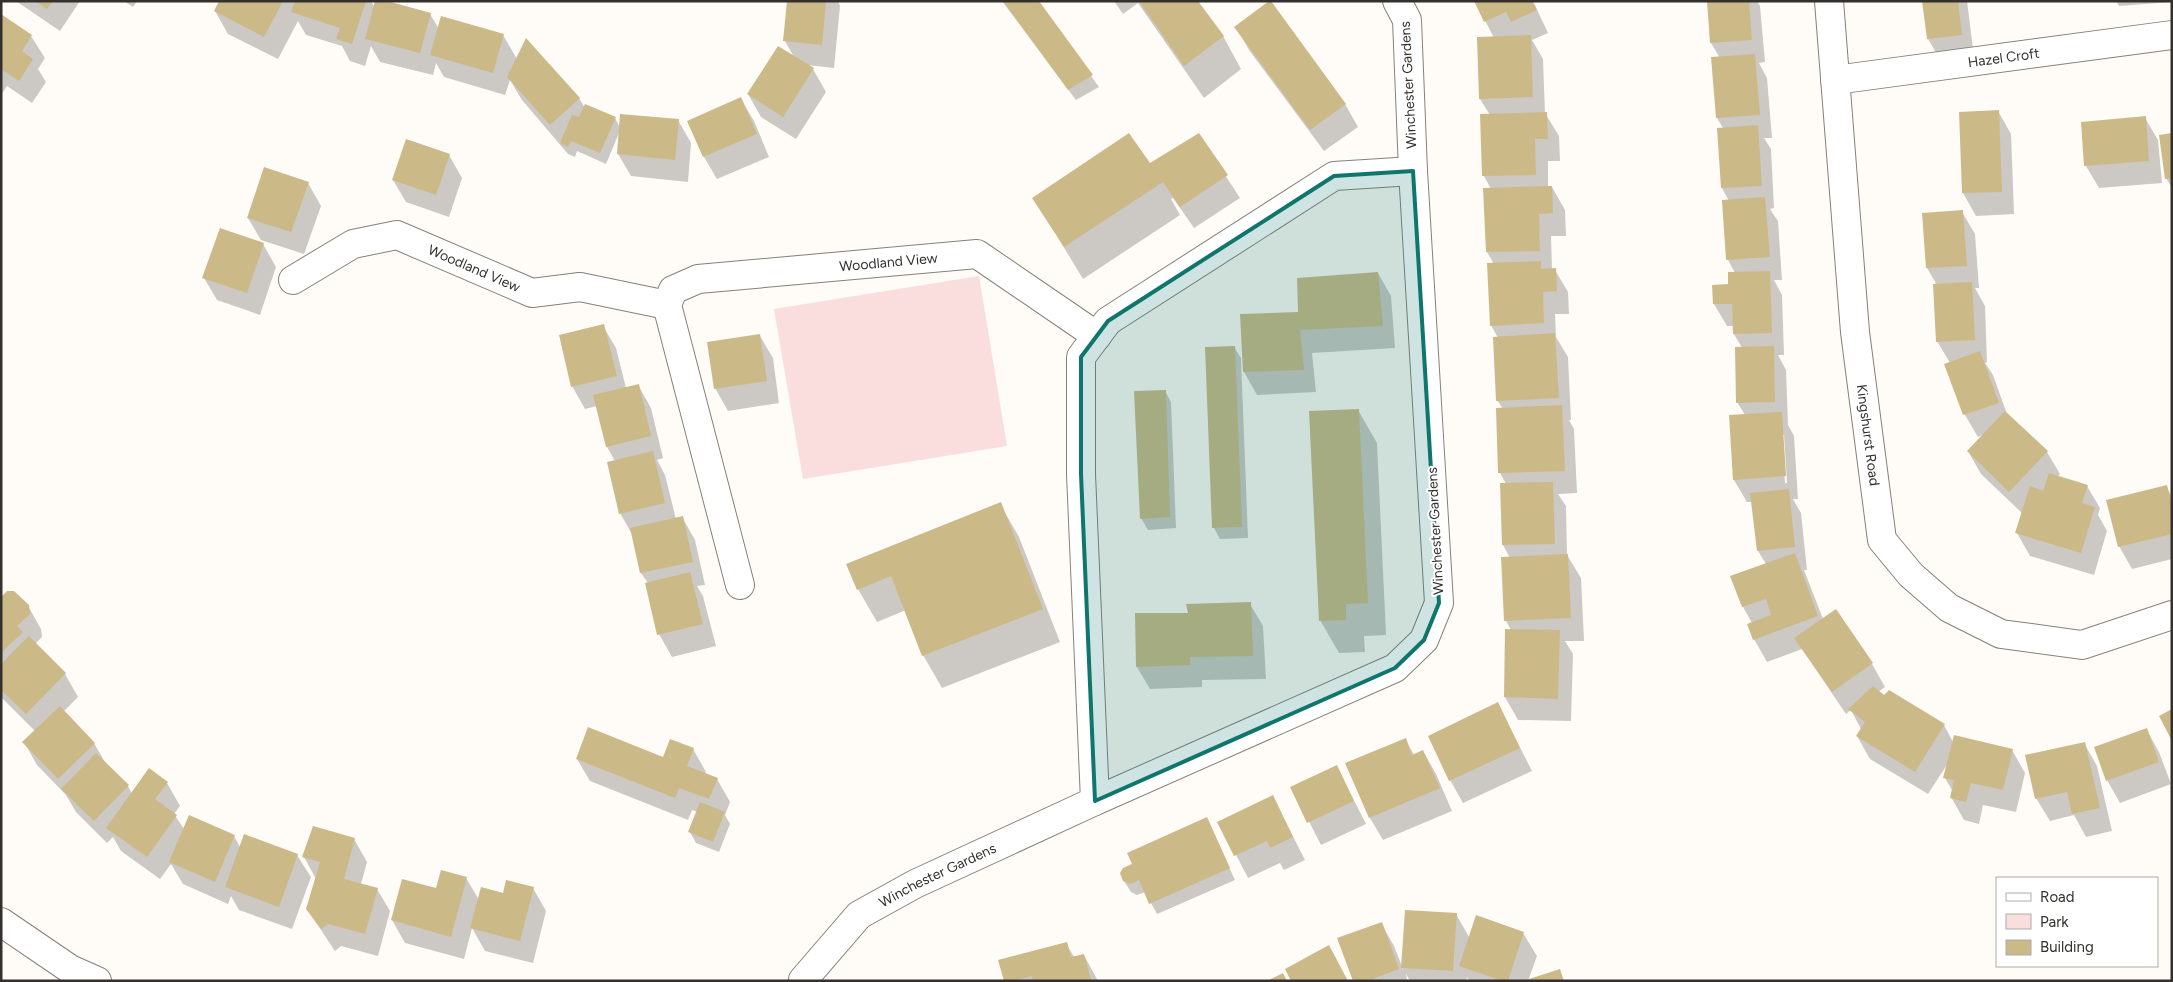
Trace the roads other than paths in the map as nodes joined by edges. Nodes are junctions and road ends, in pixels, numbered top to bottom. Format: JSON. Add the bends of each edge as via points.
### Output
{"nodes":[{"id":1,"x":1397,"y":1,"type":"edge"},
{"id":2,"x":1829,"y":1,"type":"edge"},
{"id":3,"x":2172,"y":35,"type":"edge"},
{"id":4,"x":1835,"y":80,"type":"junction"},
{"id":5,"x":1413,"y":171,"type":"junction"},
{"id":6,"x":293,"y":280,"type":"dead end"},
{"id":7,"x":667,"y":305,"type":"junction"},
{"id":8,"x":1097,"y":336,"type":"junction"},
{"id":9,"x":740,"y":585,"type":"dead end"},
{"id":10,"x":2172,"y":615,"type":"edge"},
{"id":11,"x":1095,"y":802,"type":"junction"},
{"id":12,"x":1,"y":922,"type":"edge"},
{"id":13,"x":97,"y":981,"type":"edge"},
{"id":14,"x":803,"y":981,"type":"edge"}],
"edges":[{"from":1,"to":5,"type":"street","name":"Winchester Gardens","via":[[1407,20]]},
{"from":2,"to":4,"type":"street","name":"Kingshurst Road"},
{"from":3,"to":4,"type":"street","name":"Hazel Croft"},
{"from":4,"to":10,"type":"street","name":"Kingshurst Road","via":[[1854,332],[1882,540],[1911,575],[1949,608],[2001,634],[2082,646]]},
{"from":5,"to":8,"type":"street","via":[[1334,176],[1108,321]]},
{"from":5,"to":11,"type":"street","name":"Winchester Gardens","via":[[1439,603],[1424,640],[1395,668]]},
{"from":6,"to":7,"type":"street","name":"Woodland View","via":[[353,244],[397,235],[532,293],[580,287]]},
{"from":7,"to":8,"type":"street","name":"Woodland View","via":[[673,290],[698,279],[977,254]]},
{"from":7,"to":9,"type":"street"},
{"from":8,"to":11,"type":"street","via":[[1081,358],[1081,474]]},
{"from":11,"to":14,"type":"street","name":"Winchester Gardens","via":[[915,884],[859,914]]},
{"from":12,"to":13,"type":"street","via":[[70,969]]}]}
